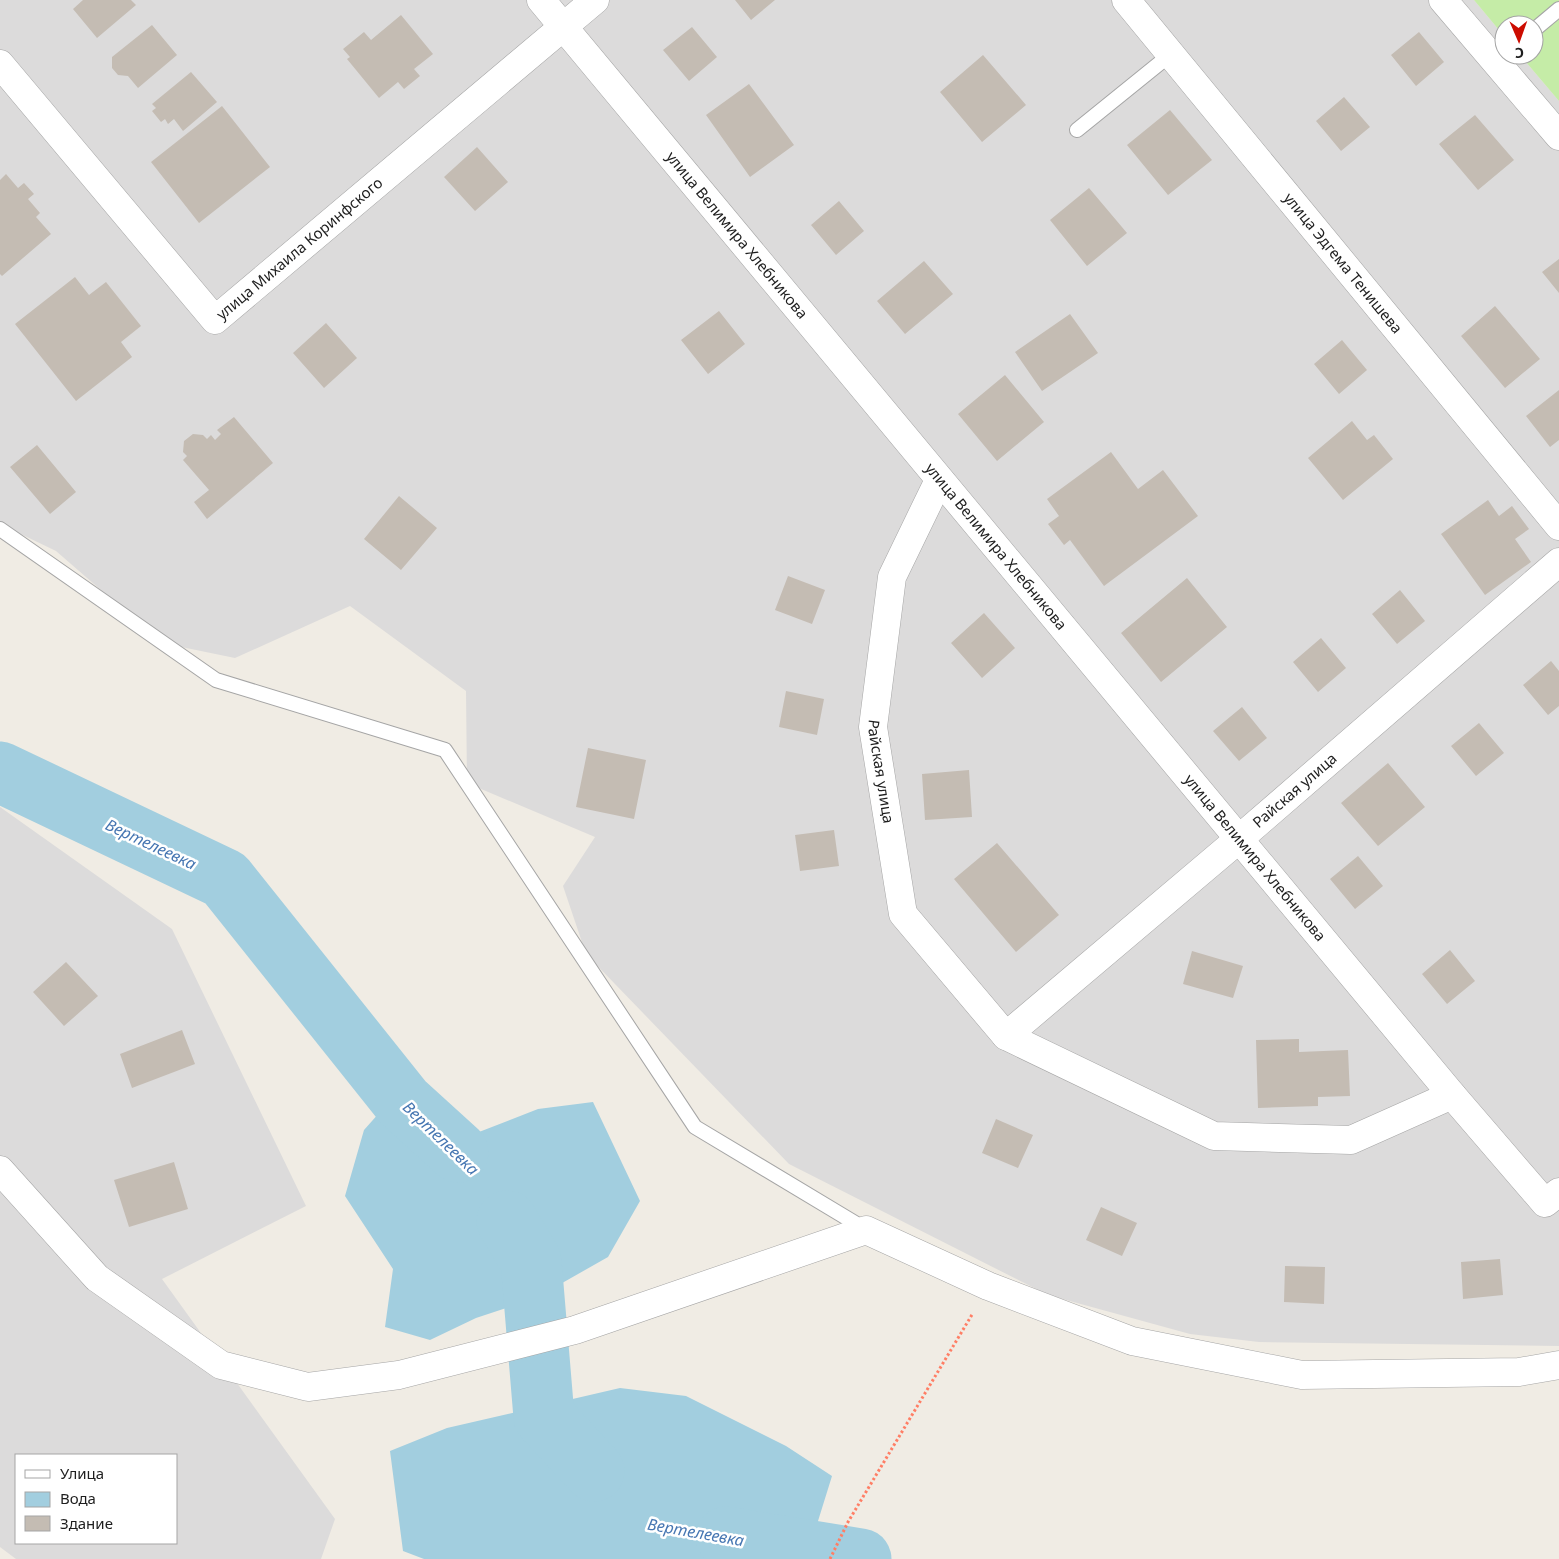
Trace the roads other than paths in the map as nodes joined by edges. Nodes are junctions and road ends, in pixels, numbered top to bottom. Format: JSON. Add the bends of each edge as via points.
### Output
{"nodes":[{"id":1,"x":541,"y":0,"type":"edge"},
{"id":2,"x":595,"y":0,"type":"edge"},
{"id":3,"x":1126,"y":0,"type":"edge"},
{"id":4,"x":1443,"y":0,"type":"edge"},
{"id":5,"x":1559,"y":9,"type":"edge"},
{"id":6,"x":1544,"y":22,"type":"edge"},
{"id":7,"x":563,"y":27,"type":"junction"},
{"id":8,"x":1494,"y":53,"type":"edge"},
{"id":9,"x":1171,"y":54,"type":"junction"},
{"id":10,"x":0,"y":64,"type":"edge"},
{"id":11,"x":1505,"y":65,"type":"edge"},
{"id":12,"x":1077,"y":130,"type":"dead end"},
{"id":13,"x":1559,"y":136,"type":"edge"},
{"id":14,"x":939,"y":480,"type":"junction"},
{"id":15,"x":1559,"y":526,"type":"edge"},
{"id":16,"x":0,"y":529,"type":"edge"},
{"id":17,"x":1559,"y":562,"type":"edge"},
{"id":18,"x":1238,"y":839,"type":"junction"},
{"id":19,"x":1006,"y":1036,"type":"junction"},
{"id":20,"x":1452,"y":1095,"type":"junction"},
{"id":21,"x":0,"y":1170,"type":"edge"},
{"id":22,"x":1559,"y":1192,"type":"edge"},
{"id":23,"x":866,"y":1230,"type":"junction"},
{"id":24,"x":1559,"y":1365,"type":"edge"}],
"edges":[{"from":1,"to":7,"type":"street","name":"улица Велимира Хлебникова"},
{"from":2,"to":7,"type":"street","name":"улица Михаила Коринфского"},
{"from":3,"to":9,"type":"street","name":"улица Эдгема Тенишева"},
{"from":4,"to":8,"type":"street"},
{"from":5,"to":6,"type":"lane"},
{"from":7,"to":10,"type":"street","name":"улица Михаила Коринфского","via":[[216,320]]},
{"from":7,"to":14,"type":"street","name":"улица Велимира Хлебникова"},
{"from":9,"to":12,"type":"lane"},
{"from":9,"to":15,"type":"street","name":"улица Эдгема Тенишева"},
{"from":11,"to":13,"type":"street"},
{"from":14,"to":18,"type":"street","name":"улица Велимира Хлебникова"},
{"from":14,"to":19,"type":"street","name":"Райская улица","via":[[892,577],[873,727],[903,914]]},
{"from":16,"to":23,"type":"lane","via":[[216,680],[445,750],[694,1127]]},
{"from":17,"to":18,"type":"street","name":"Райская улица"},
{"from":18,"to":19,"type":"street","name":"Райская улица"},
{"from":18,"to":20,"type":"street","name":"улица Велимира Хлебникова"},
{"from":19,"to":20,"type":"street","name":"Райская улица","via":[[1214,1136],[1351,1140]]},
{"from":20,"to":22,"type":"street","name":"улица Велимира Хлебникова","via":[[1545,1203]]},
{"from":21,"to":23,"type":"street","via":[[97,1278],[221,1365],[308,1388],[399,1375],[575,1330]]},
{"from":23,"to":24,"type":"street","via":[[988,1286],[1132,1340],[1302,1375],[1519,1372]]}]}
